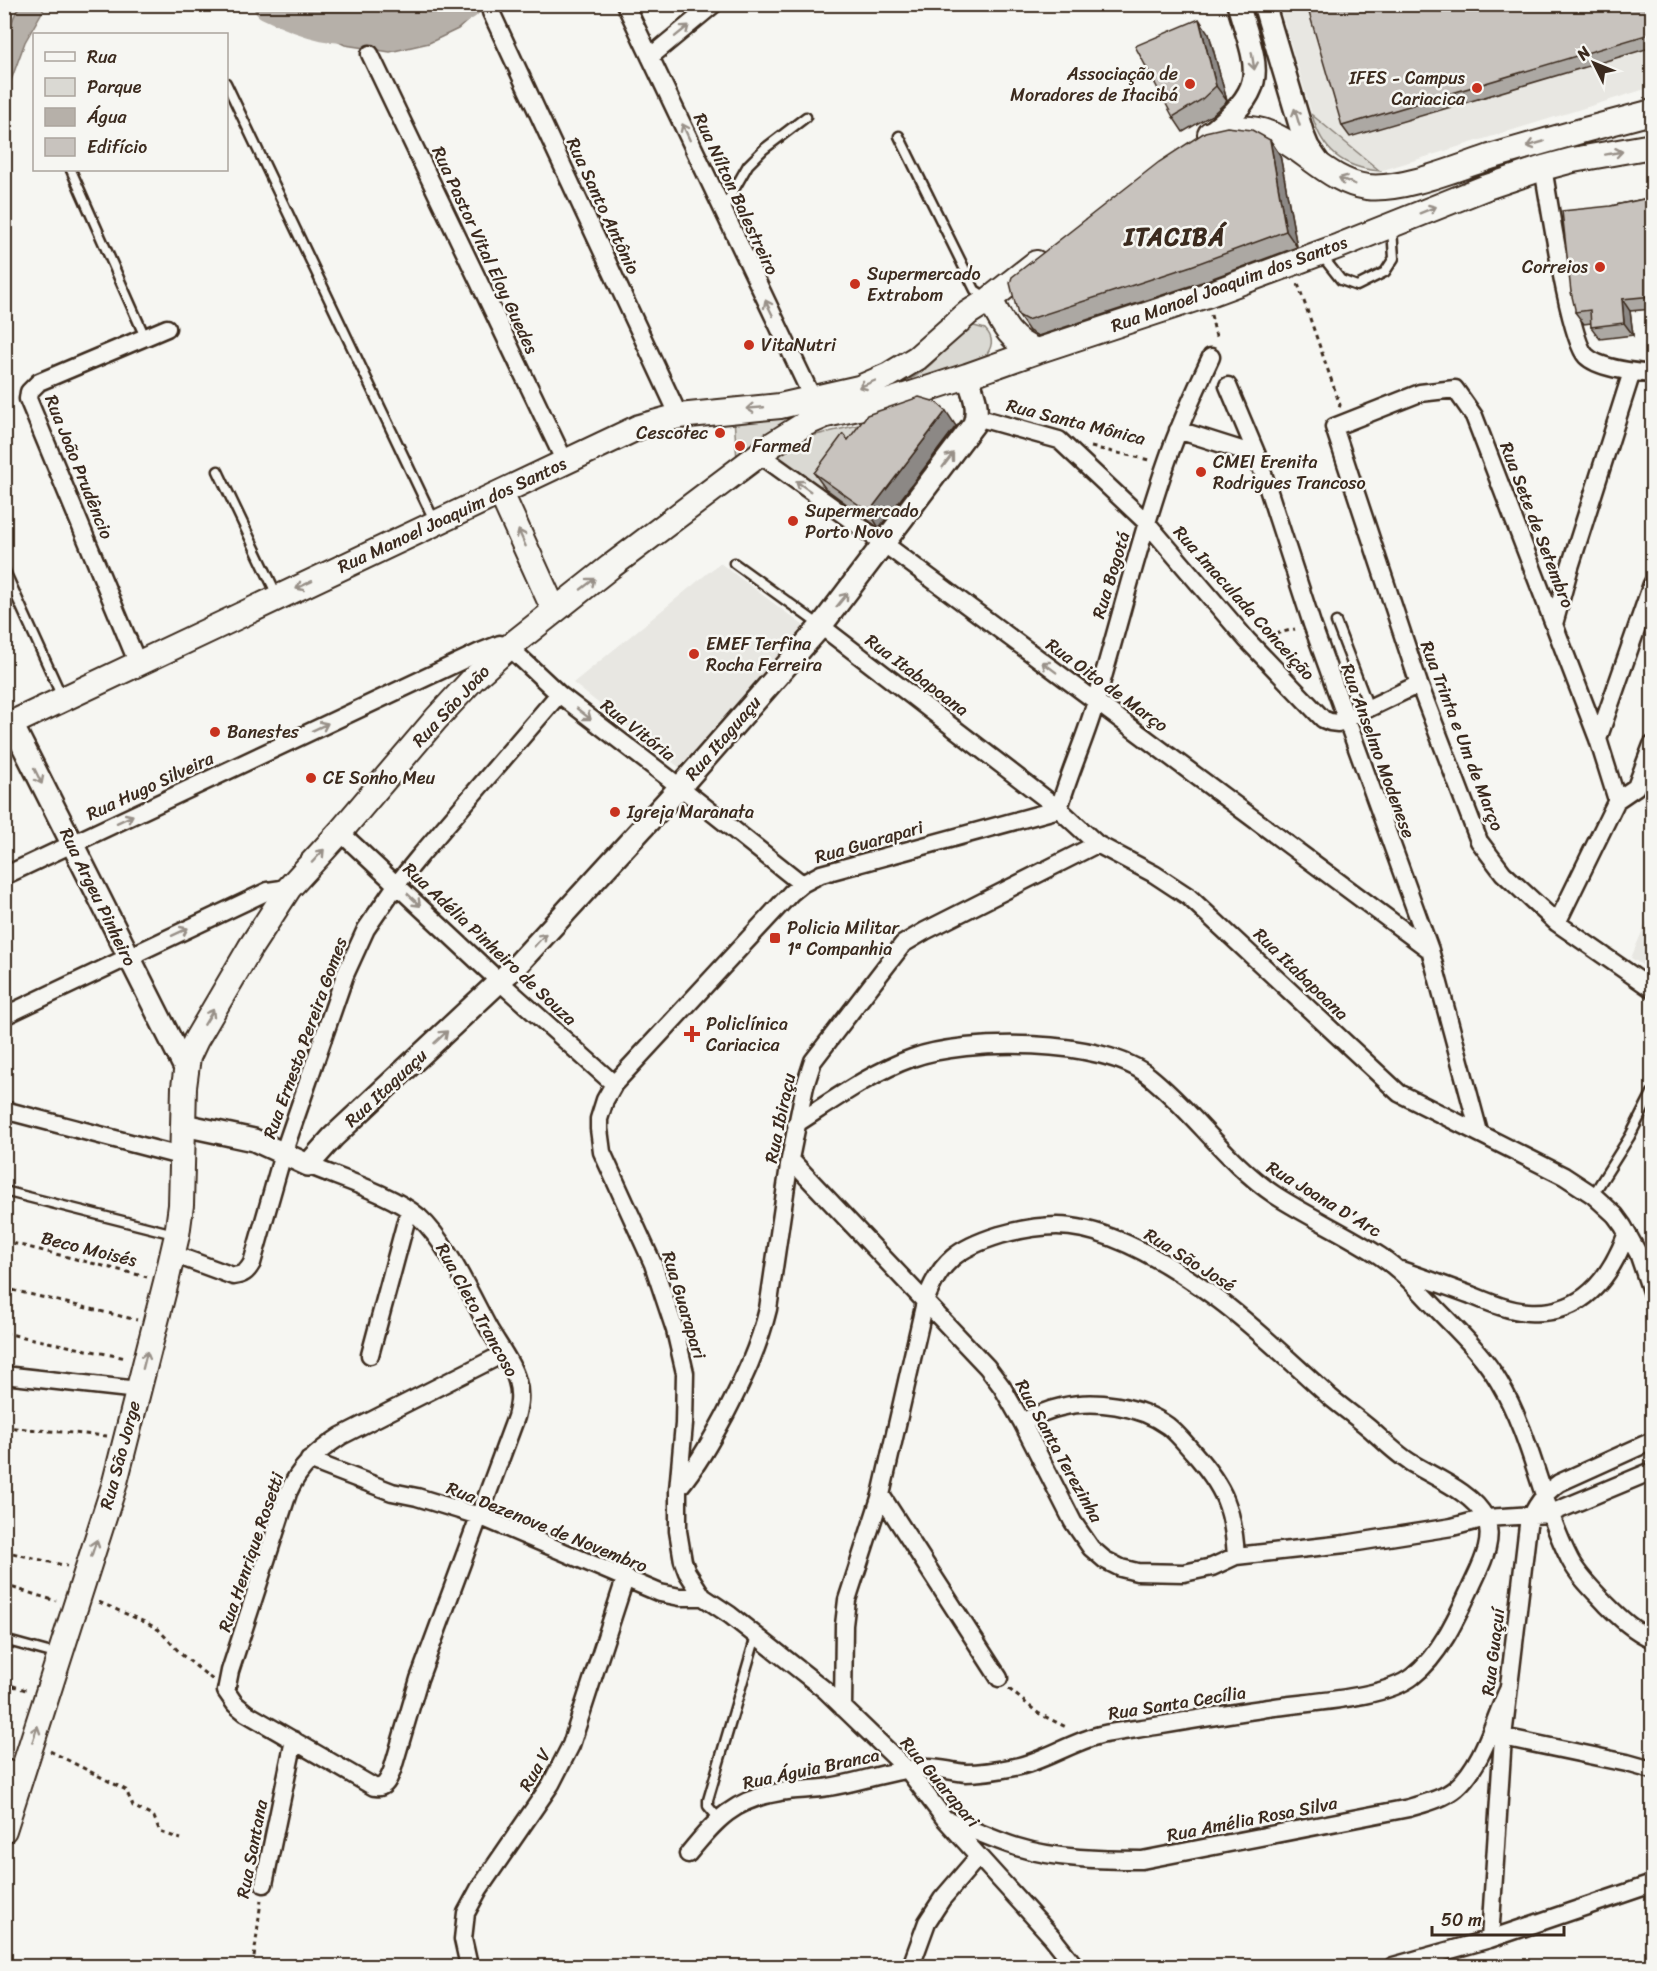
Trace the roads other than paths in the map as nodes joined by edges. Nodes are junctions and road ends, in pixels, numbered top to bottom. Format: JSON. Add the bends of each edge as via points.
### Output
{"nodes":[{"id":1,"x":625,"y":4,"type":"edge"},
{"id":2,"x":714,"y":4,"type":"edge"},
{"id":3,"x":1238,"y":4,"type":"edge"},
{"id":4,"x":1264,"y":4,"type":"edge"},
{"id":5,"x":491,"y":12,"type":"dead end"},
{"id":6,"x":370,"y":54,"type":"dead end"},
{"id":7,"x":650,"y":57,"type":"junction"},
{"id":8,"x":228,"y":87,"type":"edge"},
{"id":9,"x":1653,"y":112,"type":"edge"},
{"id":10,"x":806,"y":117,"type":"dead end"},
{"id":11,"x":899,"y":136,"type":"dead end"},
{"id":12,"x":1203,"y":138,"type":"joint"},
{"id":13,"x":1653,"y":146,"type":"edge"},
{"id":14,"x":1323,"y":168,"type":"junction"},
{"id":15,"x":1543,"y":168,"type":"junction"},
{"id":16,"x":71,"y":171,"type":"edge"},
{"id":17,"x":722,"y":210,"type":"junction"},
{"id":18,"x":1391,"y":225,"type":"junction"},
{"id":19,"x":1049,"y":253,"type":"edge"},
{"id":20,"x":1320,"y":253,"type":"junction"},
{"id":21,"x":981,"y":305,"type":"junction"},
{"id":22,"x":166,"y":328,"type":"dead end"},
{"id":23,"x":145,"y":337,"type":"junction"},
{"id":24,"x":1037,"y":351,"type":"junction"},
{"id":25,"x":1211,"y":357,"type":"dead end"},
{"id":26,"x":990,"y":368,"type":"junction"},
{"id":27,"x":1632,"y":372,"type":"junction"},
{"id":28,"x":1653,"y":374,"type":"edge"},
{"id":29,"x":967,"y":376,"type":"junction"},
{"id":30,"x":1228,"y":386,"type":"dead end"},
{"id":31,"x":813,"y":399,"type":"junction"},
{"id":32,"x":679,"y":416,"type":"junction"},
{"id":33,"x":976,"y":417,"type":"junction"},
{"id":34,"x":805,"y":424,"type":"joint"},
{"id":35,"x":1334,"y":427,"type":"joint"},
{"id":36,"x":1178,"y":430,"type":"junction"},
{"id":37,"x":1059,"y":440,"type":"joint"},
{"id":38,"x":759,"y":454,"type":"junction"},
{"id":39,"x":1257,"y":456,"type":"junction"},
{"id":40,"x":565,"y":462,"type":"junction"},
{"id":41,"x":218,"y":471,"type":"dead end"},
{"id":42,"x":501,"y":493,"type":"junction"},
{"id":43,"x":436,"y":523,"type":"junction"},
{"id":44,"x":1147,"y":523,"type":"junction"},
{"id":45,"x":885,"y":544,"type":"junction"},
{"id":46,"x":734,"y":563,"type":"dead end"},
{"id":47,"x":4,"y":568,"type":"edge"},
{"id":48,"x":1653,"y":584,"type":"edge"},
{"id":49,"x":278,"y":597,"type":"junction"},
{"id":50,"x":554,"y":610,"type":"junction"},
{"id":51,"x":1336,"y":622,"type":"dead end"},
{"id":52,"x":1554,"y":624,"type":"junction"},
{"id":53,"x":821,"y":626,"type":"junction"},
{"id":54,"x":509,"y":647,"type":"junction"},
{"id":55,"x":138,"y":664,"type":"junction"},
{"id":56,"x":1419,"y":684,"type":"junction"},
{"id":57,"x":559,"y":694,"type":"junction"},
{"id":58,"x":63,"y":699,"type":"junction"},
{"id":59,"x":1096,"y":703,"type":"junction"},
{"id":60,"x":1369,"y":708,"type":"junction"},
{"id":61,"x":1346,"y":719,"type":"junction"},
{"id":62,"x":8,"y":726,"type":"edge"},
{"id":63,"x":1598,"y":739,"type":"junction"},
{"id":64,"x":1653,"y":745,"type":"edge"},
{"id":65,"x":680,"y":787,"type":"junction"},
{"id":66,"x":1617,"y":800,"type":"junction"},
{"id":67,"x":1059,"y":808,"type":"junction"},
{"id":68,"x":340,"y":832,"type":"junction"},
{"id":69,"x":72,"y":844,"type":"junction"},
{"id":70,"x":1097,"y":844,"type":"junction"},
{"id":71,"x":4,"y":876,"type":"edge"},
{"id":72,"x":397,"y":884,"type":"junction"},
{"id":73,"x":802,"y":884,"type":"junction"},
{"id":74,"x":289,"y":888,"type":"junction"},
{"id":75,"x":1557,"y":923,"type":"junction"},
{"id":76,"x":1430,"y":950,"type":"junction"},
{"id":77,"x":128,"y":957,"type":"junction"},
{"id":78,"x":500,"y":982,"type":"junction"},
{"id":79,"x":1653,"y":988,"type":"edge"},
{"id":80,"x":4,"y":1016,"type":"edge"},
{"id":81,"x":186,"y":1070,"type":"junction"},
{"id":82,"x":614,"y":1084,"type":"junction"},
{"id":83,"x":1653,"y":1093,"type":"edge"},
{"id":84,"x":4,"y":1110,"type":"edge"},
{"id":85,"x":796,"y":1124,"type":"junction"},
{"id":86,"x":184,"y":1125,"type":"junction"},
{"id":87,"x":1479,"y":1132,"type":"junction"},
{"id":88,"x":283,"y":1154,"type":"junction"},
{"id":89,"x":184,"y":1157,"type":"junction"},
{"id":90,"x":789,"y":1159,"type":"junction"},
{"id":91,"x":308,"y":1165,"type":"junction"},
{"id":92,"x":4,"y":1191,"type":"edge"},
{"id":93,"x":1593,"y":1195,"type":"junction"},
{"id":94,"x":409,"y":1210,"type":"junction"},
{"id":95,"x":1627,"y":1233,"type":"junction"},
{"id":96,"x":175,"y":1244,"type":"junction"},
{"id":97,"x":1398,"y":1269,"type":"junction"},
{"id":98,"x":1653,"y":1294,"type":"edge"},
{"id":99,"x":925,"y":1302,"type":"junction"},
{"id":100,"x":503,"y":1354,"type":"junction"},
{"id":101,"x":370,"y":1355,"type":"dead end"},
{"id":102,"x":4,"y":1375,"type":"edge"},
{"id":103,"x":138,"y":1390,"type":"junction"},
{"id":104,"x":1022,"y":1422,"type":"junction"},
{"id":105,"x":1653,"y":1441,"type":"edge"},
{"id":106,"x":309,"y":1460,"type":"junction"},
{"id":107,"x":1653,"y":1471,"type":"edge"},
{"id":108,"x":678,"y":1490,"type":"junction"},
{"id":109,"x":881,"y":1495,"type":"junction"},
{"id":110,"x":1544,"y":1495,"type":"junction"},
{"id":111,"x":1551,"y":1513,"type":"junction"},
{"id":112,"x":1531,"y":1515,"type":"junction"},
{"id":113,"x":479,"y":1516,"type":"junction"},
{"id":114,"x":1486,"y":1518,"type":"junction"},
{"id":115,"x":1236,"y":1556,"type":"junction"},
{"id":116,"x":625,"y":1579,"type":"junction"},
{"id":117,"x":703,"y":1597,"type":"junction"},
{"id":118,"x":756,"y":1636,"type":"junction"},
{"id":119,"x":4,"y":1640,"type":"edge"},
{"id":120,"x":1653,"y":1640,"type":"edge"},
{"id":121,"x":60,"y":1656,"type":"junction"},
{"id":122,"x":999,"y":1678,"type":"road end"},
{"id":123,"x":1508,"y":1690,"type":"junction"},
{"id":124,"x":843,"y":1708,"type":"junction"},
{"id":125,"x":1099,"y":1735,"type":"joint"},
{"id":126,"x":1503,"y":1737,"type":"junction"},
{"id":127,"x":294,"y":1740,"type":"junction"},
{"id":128,"x":907,"y":1769,"type":"junction"},
{"id":129,"x":13,"y":1770,"type":"edge"},
{"id":130,"x":1653,"y":1770,"type":"edge"},
{"id":131,"x":385,"y":1785,"type":"joint"},
{"id":132,"x":944,"y":1818,"type":"junction"},
{"id":133,"x":719,"y":1819,"type":"junction"},
{"id":134,"x":4,"y":1830,"type":"edge"},
{"id":135,"x":688,"y":1854,"type":"dead end"},
{"id":136,"x":978,"y":1857,"type":"junction"},
{"id":137,"x":264,"y":1884,"type":"road end"},
{"id":138,"x":1653,"y":1884,"type":"edge"},
{"id":139,"x":1490,"y":1939,"type":"junction"},
{"id":140,"x":469,"y":1966,"type":"edge"},
{"id":141,"x":911,"y":1966,"type":"edge"},
{"id":142,"x":1075,"y":1966,"type":"edge"},
{"id":143,"x":1393,"y":1966,"type":"edge"}],
"edges":[{"from":1,"to":7,"type":"street","name":"Rua Nílton Balestreiro"},
{"from":7,"to":2,"type":"street","one_way":true},
{"from":3,"to":12,"type":"street","one_way":true,"via":[[1255,64],[1255,79],[1242,105]]},
{"from":14,"to":4,"type":"street","one_way":true,"via":[[1303,135]]},
{"from":5,"to":32,"type":"street","name":"Rua Santo Antônio"},
{"from":6,"to":40,"type":"street","name":"Rua Pastor Vital Eloy Guedes"},
{"from":17,"to":7,"type":"street","name":"Rua Nílton Balestreiro","one_way":true},
{"from":8,"to":43,"type":"lane"},
{"from":9,"to":14,"type":"main road","one_way":true,"via":[[1395,185],[1356,184]]},
{"from":10,"to":17,"type":"lane","via":[[748,165]]},
{"from":11,"to":21,"type":"lane"},
{"from":12,"to":14,"type":"main road","via":[[1237,128],[1268,132]]},
{"from":15,"to":13,"type":"main road","name":"Rua Manoel Joaquim dos Santos","one_way":true},
{"from":18,"to":15,"type":"main road","name":"Rua Manoel Joaquim dos Santos","one_way":true},
{"from":15,"to":27,"type":"street","via":[[1580,345],[1586,356],[1601,364]]},
{"from":16,"to":23,"type":"lane"},
{"from":31,"to":17,"type":"street","name":"Rua Nílton Balestreiro","one_way":true},
{"from":18,"to":20,"type":"main road","name":"Rua Manoel Joaquim dos Santos"},
{"from":18,"to":20,"type":"lane","via":[[1394,258],[1385,272],[1357,286],[1341,280]]},
{"from":19,"to":21,"type":"main road","name":"Rua Manoel Joaquim dos Santos"},
{"from":20,"to":24,"type":"main road","name":"Rua Manoel Joaquim dos Santos"},
{"from":21,"to":24,"type":"main road","via":[[1024,347]]},
{"from":21,"to":26,"type":"main road","via":[[996,333]]},
{"from":21,"to":31,"type":"main road","name":"Rua Manoel Joaquim dos Santos","one_way":true,"via":[[917,358],[889,375],[859,388]]},
{"from":22,"to":23,"type":"street","name":"Rua João Prudêncio"},
{"from":23,"to":55,"type":"street","name":"Rua João Prudêncio","via":[[39,382],[28,399]]},
{"from":24,"to":26,"type":"main road","name":"Rua Manoel Joaquim dos Santos"},
{"from":25,"to":36,"type":"street","name":"Rua Bogotá"},
{"from":26,"to":29,"type":"main road","name":"Rua Manoel Joaquim dos Santos"},
{"from":27,"to":28,"type":"street"},
{"from":27,"to":52,"type":"street"},
{"from":29,"to":33,"type":"street","via":[[976,402]]},
{"from":29,"to":34,"type":"main road","name":"Rua Manoel Joaquim dos Santos"},
{"from":30,"to":39,"type":"street","name":"Rua Anselmo Modenese"},
{"from":31,"to":32,"type":"main road","name":"Rua Manoel Joaquim dos Santos","one_way":true},
{"from":32,"to":40,"type":"main road","name":"Rua Manoel Joaquim dos Santos","via":[[639,427]]},
{"from":33,"to":37,"type":"street","name":"Rua Santa Mônica"},
{"from":45,"to":33,"type":"street","name":"Rua Itaguaçu","one_way":true,"via":[[970,431]]},
{"from":34,"to":38,"type":"main road","name":"Rua São João"},
{"from":35,"to":52,"type":"street","name":"Rua Sete de Setembro","via":[[1420,393],[1455,389],[1474,416]]},
{"from":35,"to":56,"type":"street","name":"Rua Trinta e Um de Março"},
{"from":36,"to":39,"type":"street"},
{"from":36,"to":44,"type":"street","name":"Rua Bogotá"},
{"from":37,"to":44,"type":"street","name":"Rua Imaculada Conceição"},
{"from":45,"to":38,"type":"street","name":"Rua Oito de Março","one_way":true},
{"from":50,"to":38,"type":"main road","name":"Rua São João","one_way":true},
{"from":39,"to":61,"type":"street","name":"Rua Anselmo Modenese"},
{"from":40,"to":42,"type":"main road","name":"Rua Manoel Joaquim dos Santos"},
{"from":41,"to":49,"type":"lane"},
{"from":42,"to":43,"type":"main road","name":"Rua Manoel Joaquim dos Santos"},
{"from":50,"to":42,"type":"main road","one_way":true},
{"from":43,"to":49,"type":"main road","name":"Rua Manoel Joaquim dos Santos","one_way":true},
{"from":44,"to":59,"type":"street","name":"Rua Bogotá"},
{"from":44,"to":61,"type":"street","name":"Rua Imaculada Conceição","via":[[1307,704],[1330,722]]},
{"from":53,"to":45,"type":"street","name":"Rua Itaguaçu","one_way":true},
{"from":59,"to":45,"type":"street","name":"Rua Oito de Março","one_way":true},
{"from":46,"to":53,"type":"lane","name":"Rua Itabapoana"},
{"from":47,"to":58,"type":"lane"},
{"from":48,"to":63,"type":"street"},
{"from":49,"to":55,"type":"main road","name":"Rua Manoel Joaquim dos Santos"},
{"from":50,"to":54,"type":"main road","name":"Rua São João"},
{"from":51,"to":60,"type":"lane"},
{"from":52,"to":63,"type":"street","name":"Rua Sete de Setembro"},
{"from":53,"to":65,"type":"street","name":"Rua Itaguaçu"},
{"from":53,"to":67,"type":"street","name":"Rua Itabapoana"},
{"from":54,"to":57,"type":"street","name":"Rua Vitória"},
{"from":54,"to":68,"type":"main road","name":"Rua São João","via":[[436,719]]},
{"from":69,"to":54,"type":"street","name":"Rua Hugo Silveira","one_way":true,"via":[[480,652],[500,645]]},
{"from":55,"to":58,"type":"main road","name":"Rua Manoel Joaquim dos Santos"},
{"from":56,"to":60,"type":"street"},
{"from":56,"to":75,"type":"street","name":"Rua Trinta e Um de Março","via":[[1479,841],[1503,873]]},
{"from":57,"to":65,"type":"street","name":"Rua Vitória","one_way":true},
{"from":57,"to":72,"type":"street","name":"Rua Ernesto Pereira Gomes"},
{"from":58,"to":62,"type":"main road","name":"Rua Manoel Joaquim dos Santos"},
{"from":59,"to":67,"type":"street","name":"Rua Bogotá"},
{"from":59,"to":76,"type":"street","name":"Rua Oito de Março"},
{"from":60,"to":61,"type":"street"},
{"from":61,"to":76,"type":"street","name":"Rua Anselmo Modenese"},
{"from":62,"to":69,"type":"street","name":"Rua Argeu Pinheiro","one_way":true},
{"from":63,"to":66,"type":"street","name":"Rua Sete de Setembro"},
{"from":64,"to":66,"type":"street","via":[[1636,787]]},
{"from":65,"to":73,"type":"street","name":"Rua Vitória"},
{"from":78,"to":65,"type":"street","name":"Rua Itaguaçu","one_way":true},
{"from":66,"to":75,"type":"street"},
{"from":67,"to":70,"type":"street","name":"Rua Itabapoana"},
{"from":67,"to":73,"type":"street","name":"Rua Guarapari","via":[[821,874]]},
{"from":68,"to":72,"type":"street","name":"Rua Adélia Pinheiro de Souza"},
{"from":74,"to":68,"type":"main road","name":"Rua São João","one_way":true},
{"from":69,"to":71,"type":"street","name":"Rua Hugo Silveira"},
{"from":69,"to":77,"type":"street","name":"Rua Argeu Pinheiro"},
{"from":70,"to":85,"type":"street","name":"Rua Ibiraçu","via":[[903,944],[813,1061]]},
{"from":70,"to":87,"type":"street","name":"Rua Itabapoana","via":[[1189,897],[1399,1093]]},
{"from":72,"to":78,"type":"street","name":"Rua Adélia Pinheiro de Souza","one_way":true},
{"from":72,"to":88,"type":"street","name":"Rua Ernesto Pereira Gomes","via":[[366,929],[345,975]]},
{"from":73,"to":82,"type":"street","name":"Rua Guarapari"},
{"from":77,"to":74,"type":"street","one_way":true,"via":[[268,891]]},
{"from":81,"to":74,"type":"main road","name":"Rua São João","one_way":true,"via":[[196,1040]]},
{"from":75,"to":79,"type":"street","name":"Rua Trinta e Um de Março"},
{"from":76,"to":87,"type":"street","name":"Rua Anselmo Modenese"},
{"from":77,"to":80,"type":"street"},
{"from":77,"to":81,"type":"street","name":"Rua Argeu Pinheiro"},
{"from":78,"to":82,"type":"street","name":"Rua Adélia Pinheiro de Souza"},
{"from":91,"to":78,"type":"street","name":"Rua Itaguaçu","one_way":true,"via":[[333,1137]]},
{"from":81,"to":86,"type":"main road","name":"Rua São Jorge"},
{"from":82,"to":108,"type":"street","name":"Rua Guarapari","via":[[600,1119],[602,1152],[653,1264],[685,1373]]},
{"from":83,"to":93,"type":"lane"},
{"from":84,"to":89,"type":"street"},
{"from":85,"to":90,"type":"street","name":"Rua Ibiraçu"},
{"from":85,"to":97,"type":"street","name":"Rua Joana D'Arc","via":[[872,1077],[913,1057],[987,1046],[1095,1052],[1146,1074],[1257,1182]]},
{"from":86,"to":88,"type":"street","name":"Rua Cleto Trancoso","via":[[254,1140]]},
{"from":86,"to":89,"type":"main road","name":"Rua São Jorge"},
{"from":87,"to":93,"type":"street","name":"Rua Itabapoana"},
{"from":88,"to":91,"type":"street","name":"Rua Cleto Trancoso"},
{"from":88,"to":96,"type":"street","name":"Rua Ernesto Pereira Gomes","via":[[247,1271],[233,1276]]},
{"from":89,"to":96,"type":"main road","name":"Rua São Jorge"},
{"from":90,"to":99,"type":"street","name":"Rua Santa Terezinha"},
{"from":90,"to":108,"type":"street","name":"Rua Ibiraçu","via":[[764,1326],[746,1375],[705,1453]]},
{"from":91,"to":94,"type":"street","name":"Rua Cleto Trancoso"},
{"from":92,"to":96,"type":"lane"},
{"from":93,"to":95,"type":"street","name":"Rua Itabapoana","via":[[1615,1215]]},
{"from":94,"to":100,"type":"street","name":"Rua Cleto Trancoso","via":[[443,1246]]},
{"from":94,"to":101,"type":"street"},
{"from":95,"to":97,"type":"street","via":[[1616,1260],[1592,1293],[1579,1303],[1546,1312],[1526,1312],[1496,1304]]},
{"from":95,"to":98,"type":"street","name":"Rua Itabapoana"},
{"from":103,"to":96,"type":"main road","name":"Rua São Jorge","one_way":true},
{"from":97,"to":110,"type":"street","name":"Rua Joana D'Arc","via":[[1485,1360],[1498,1380],[1511,1403]]},
{"from":99,"to":104,"type":"street","name":"Rua Santa Terezinha","via":[[987,1367]]},
{"from":99,"to":109,"type":"street","name":"Rua São José"},
{"from":99,"to":114,"type":"street","name":"Rua São José","via":[[941,1268],[960,1251],[974,1245],[1038,1227],[1059,1226],[1102,1234],[1181,1273],[1218,1299],[1388,1445],[1468,1497]]},
{"from":100,"to":106,"type":"street","name":"Rua Henrique Rosetti","via":[[341,1436]]},
{"from":100,"to":113,"type":"street","name":"Rua Cleto Trancoso","via":[[517,1380],[519,1404]]},
{"from":102,"to":103,"type":"street"},
{"from":121,"to":103,"type":"main road","name":"Rua São Jorge","one_way":true,"via":[[114,1486]]},
{"from":104,"to":115,"type":"street","name":"Rua Santa Terezinha","via":[[1073,1522],[1105,1560],[1137,1572],[1161,1574],[1212,1567]]},
{"from":104,"to":115,"type":"street","via":[[1084,1404],[1128,1408],[1167,1425],[1212,1474],[1222,1491],[1231,1511]]},
{"from":105,"to":110,"type":"street","name":"Rua Guaçuí","via":[[1559,1483]]},
{"from":106,"to":113,"type":"street","name":"Rua Dezenove de Novembro","via":[[392,1492]]},
{"from":106,"to":127,"type":"street","name":"Rua Henrique Rosetti","via":[[288,1493],[226,1691],[246,1713]]},
{"from":107,"to":111,"type":"street","name":"Rua Santa Terezinha"},
{"from":108,"to":117,"type":"street","name":"Rua Guarapari","via":[[683,1561]]},
{"from":109,"to":122,"type":"street"},
{"from":109,"to":124,"type":"street","name":"Rua São José","via":[[847,1600]]},
{"from":110,"to":111,"type":"street","name":"Rua Joana D'Arc"},
{"from":110,"to":112,"type":"street","name":"Rua Guaçuí"},
{"from":111,"to":112,"type":"street","name":"Rua Santa Terezinha"},
{"from":111,"to":120,"type":"street","name":"Rua Joana D'Arc","via":[[1578,1572],[1619,1617]]},
{"from":112,"to":114,"type":"street","name":"Rua Santa Terezinha"},
{"from":112,"to":123,"type":"street","name":"Rua Guaçuí"},
{"from":113,"to":116,"type":"street","name":"Rua Dezenove de Novembro"},
{"from":113,"to":131,"type":"street","name":"Rua Cleto Trancoso"},
{"from":114,"to":115,"type":"street","name":"Rua Santa Terezinha","via":[[1345,1544]]},
{"from":114,"to":125,"type":"street","name":"Rua Santa Cecília","via":[[1489,1541],[1457,1617],[1443,1641],[1412,1677],[1390,1688],[1356,1696]]},
{"from":116,"to":117,"type":"street","name":"Rua Dezenove de Novembro","via":[[672,1596]]},
{"from":116,"to":140,"type":"street","name":"Rua V","via":[[571,1745],[551,1784],[466,1913],[463,1939]]},
{"from":117,"to":118,"type":"street","name":"Rua Guarapari"},
{"from":118,"to":124,"type":"street","name":"Rua Guarapari"},
{"from":118,"to":133,"type":"lane","via":[[708,1800],[708,1806]]},
{"from":119,"to":121,"type":"lane"},
{"from":129,"to":121,"type":"main road","name":"Rua São Jorge","one_way":true,"via":[[32,1741]]},
{"from":123,"to":126,"type":"street","name":"Rua Guaçuí"},
{"from":123,"to":132,"type":"street","name":"Rua Amélia Rosa Silva","via":[[1470,1773],[1443,1796],[1409,1808],[1142,1860],[1019,1848]]},
{"from":124,"to":128,"type":"street","name":"Rua Guarapari"},
{"from":125,"to":128,"type":"street","name":"Rua Águia Branca","via":[[1018,1767],[968,1773],[933,1767]]},
{"from":126,"to":130,"type":"street"},
{"from":126,"to":139,"type":"street","name":"Rua Guaçuí"},
{"from":127,"to":131,"type":"street","name":"Rua Henrique Rosetti","via":[[374,1786]]},
{"from":127,"to":137,"type":"street","name":"Rua Santana"},
{"from":128,"to":132,"type":"street","name":"Rua Guarapari"},
{"from":128,"to":133,"type":"street","name":"Rua Águia Branca","via":[[825,1788],[757,1797],[738,1804]]},
{"from":129,"to":134,"type":"main road","name":"Rua São Jorge"},
{"from":132,"to":136,"type":"street","name":"Rua Guarapari"},
{"from":133,"to":135,"type":"street","name":"Rua Águia Branca"},
{"from":136,"to":141,"type":"street","via":[[927,1922]]},
{"from":136,"to":142,"type":"street","name":"Rua Guarapari"},
{"from":138,"to":139,"type":"street"},
{"from":139,"to":143,"type":"street"}]}
